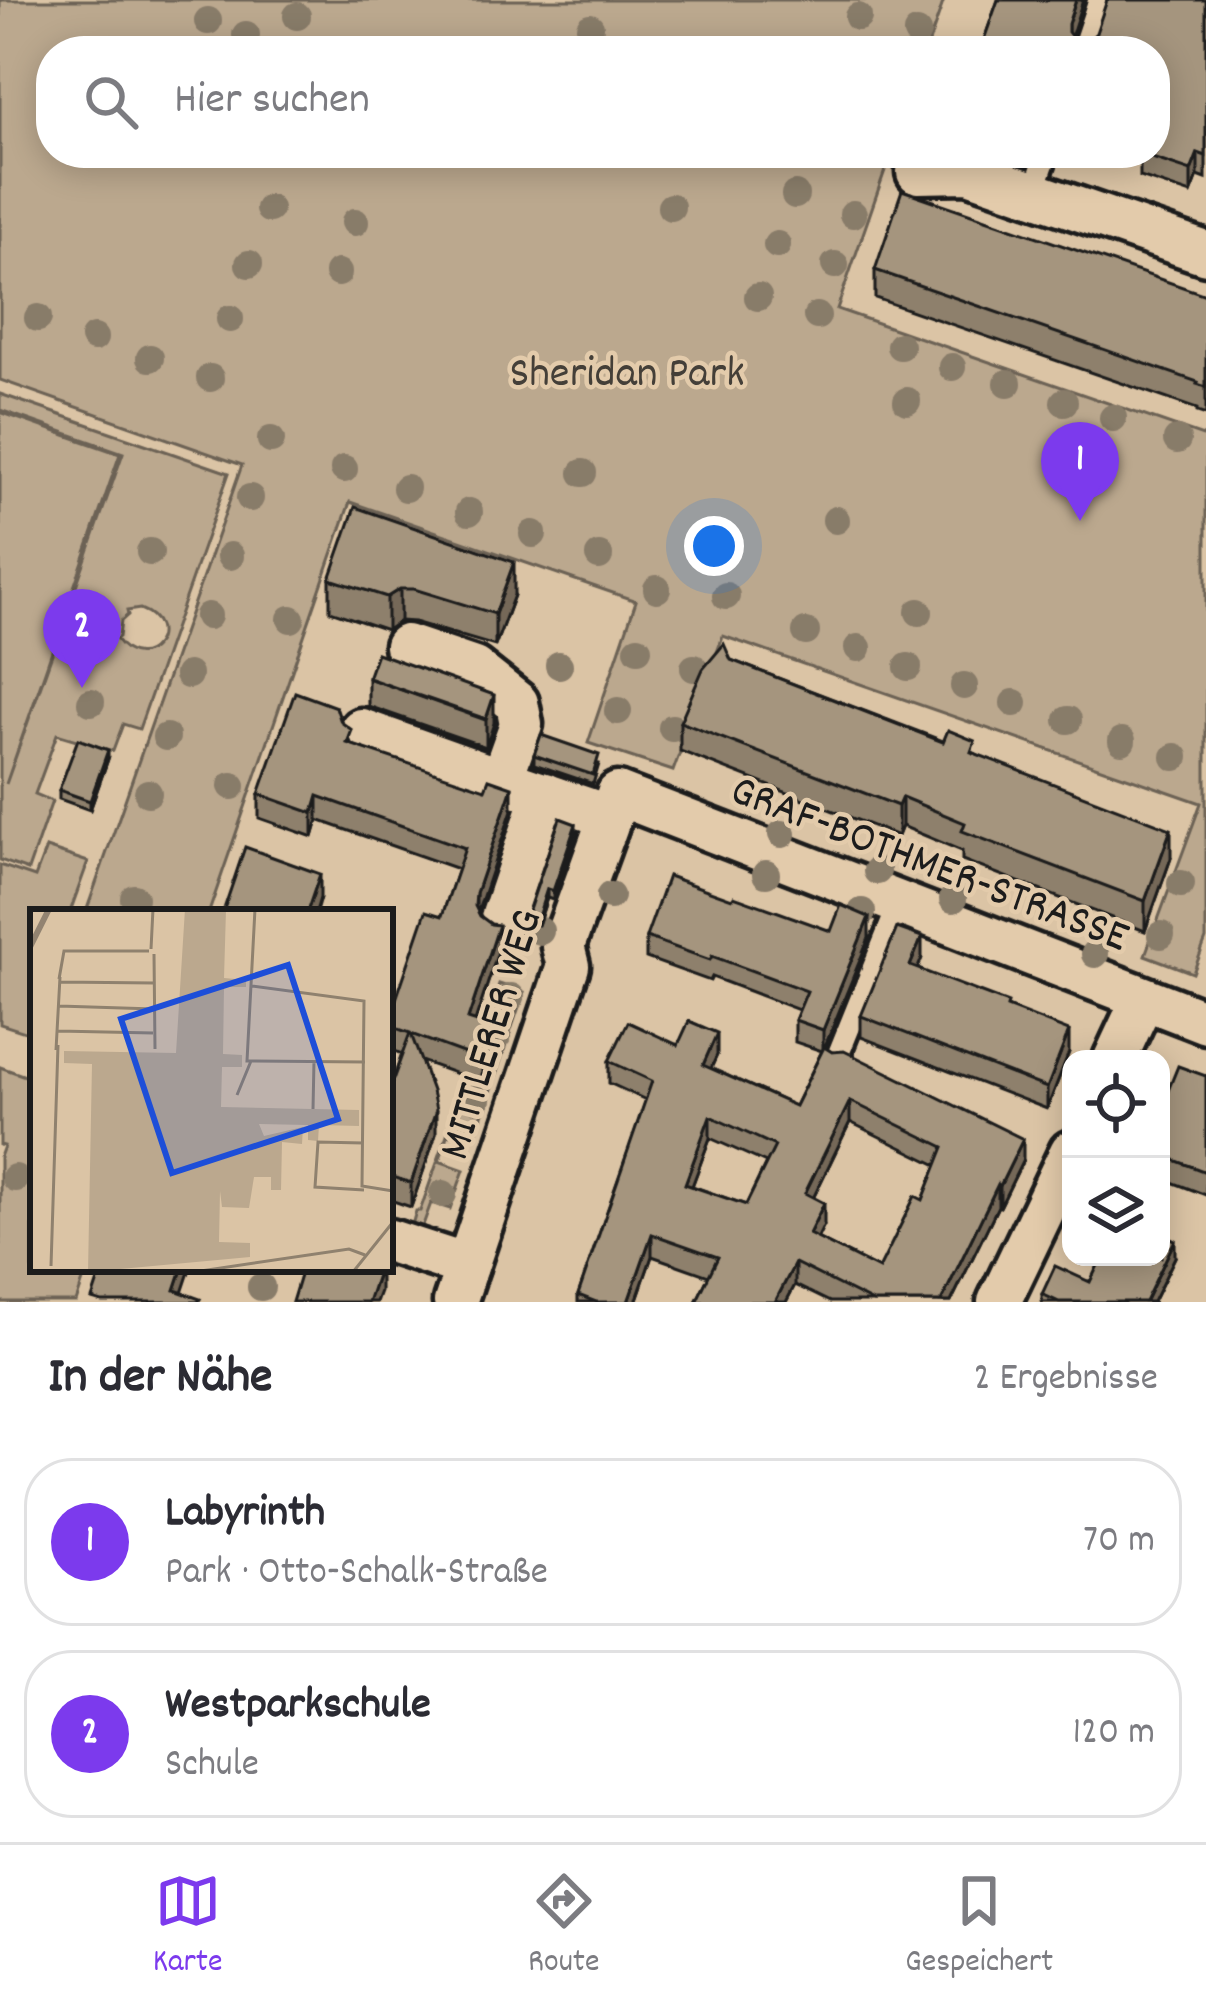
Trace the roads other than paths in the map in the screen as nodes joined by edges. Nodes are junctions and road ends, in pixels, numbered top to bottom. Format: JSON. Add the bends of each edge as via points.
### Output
{"nodes":[{"id":1,"x":1099,"y":0,"type":"edge"},
{"id":2,"x":1087,"y":36,"type":"edge"},
{"id":3,"x":1042,"y":168,"type":"edge"},
{"id":4,"x":918,"y":172,"type":"dead end"},
{"id":5,"x":1033,"y":194,"type":"junction"},
{"id":6,"x":1206,"y":252,"type":"edge"},
{"id":7,"x":406,"y":646,"type":"dead end"},
{"id":8,"x":361,"y":730,"type":"dead end"},
{"id":9,"x":501,"y":780,"type":"junction"},
{"id":10,"x":544,"y":794,"type":"junction"},
{"id":11,"x":614,"y":806,"type":"junction"},
{"id":12,"x":899,"y":902,"type":"junction"},
{"id":13,"x":500,"y":924,"type":"edge"},
{"id":14,"x":1143,"y":998,"type":"junction"},
{"id":15,"x":1206,"y":1022,"type":"edge"},
{"id":16,"x":1119,"y":1050,"type":"edge"},
{"id":17,"x":836,"y":1060,"type":"edge"},
{"id":18,"x":1068,"y":1158,"type":"edge"},
{"id":19,"x":393,"y":1243,"type":"edge"},
{"id":20,"x":461,"y":1284,"type":"edge"},
{"id":21,"x":999,"y":1302,"type":"edge"}],
"edges":[{"from":1,"to":2,"type":"lane"},
{"from":3,"to":5,"type":"lane"},
{"from":4,"to":5,"type":"street","via":[[968,171]]},
{"from":5,"to":6,"type":"street"},
{"from":7,"to":9,"type":"street","via":[[474,669],[518,703],[521,724]]},
{"from":8,"to":9,"type":"street","name":"GRAF-BOTHMER-STRASSE"},
{"from":9,"to":10,"type":"street","name":"GRAF-BOTHMER-STRASSE"},
{"from":10,"to":11,"type":"street","name":"GRAF-BOTHMER-STRASSE"},
{"from":10,"to":13,"type":"street"},
{"from":11,"to":12,"type":"street","name":"GRAF-BOTHMER-STRASSE"},
{"from":11,"to":20,"type":"street","name":"MITTLERER WEG"},
{"from":12,"to":14,"type":"street","name":"GRAF-BOTHMER-STRASSE"},
{"from":12,"to":17,"type":"lane"},
{"from":14,"to":15,"type":"street","name":"GRAF-BOTHMER-STRASSE"},
{"from":14,"to":16,"type":"street"},
{"from":18,"to":21,"type":"street"},
{"from":19,"to":20,"type":"street"}]}
